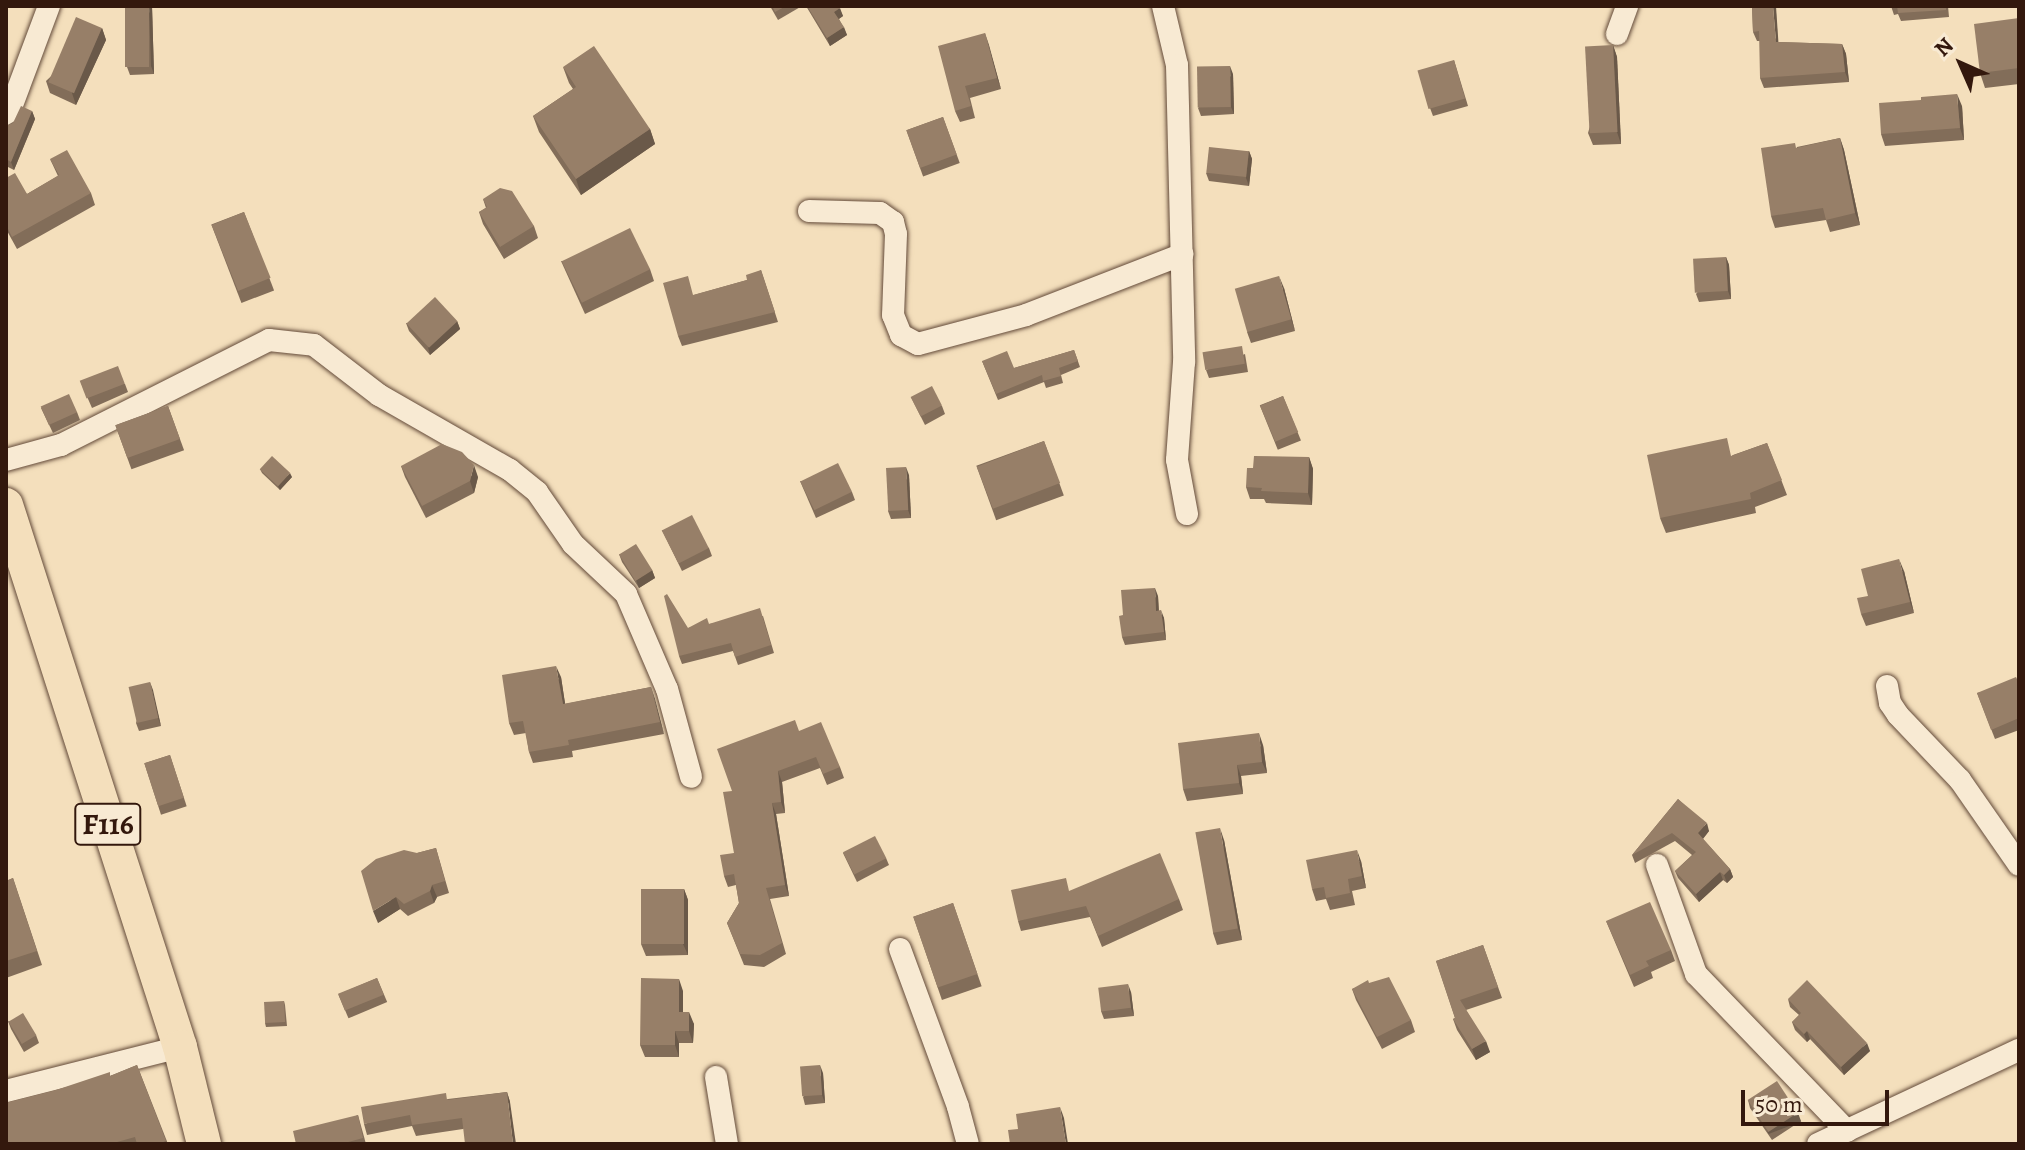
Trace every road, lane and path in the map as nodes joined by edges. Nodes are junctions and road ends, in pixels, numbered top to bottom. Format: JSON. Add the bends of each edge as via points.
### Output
{"nodes":[{"id":1,"x":49,"y":6,"type":"edge"},
{"id":2,"x":1163,"y":6,"type":"edge"},
{"id":3,"x":1627,"y":6,"type":"edge"},
{"id":4,"x":1617,"y":34,"type":"dead end"},
{"id":5,"x":6,"y":121,"type":"edge"},
{"id":6,"x":809,"y":211,"type":"dead end"},
{"id":7,"x":1183,"y":254,"type":"junction"},
{"id":8,"x":6,"y":460,"type":"edge"},
{"id":9,"x":6,"y":505,"type":"edge"},
{"id":10,"x":1187,"y":514,"type":"dead end"},
{"id":11,"x":1887,"y":686,"type":"dead end"},
{"id":12,"x":691,"y":777,"type":"dead end"},
{"id":13,"x":1657,"y":865,"type":"dead end"},
{"id":14,"x":2019,"y":865,"type":"edge"},
{"id":15,"x":900,"y":949,"type":"dead end"},
{"id":16,"x":180,"y":1047,"type":"junction"},
{"id":17,"x":2019,"y":1050,"type":"edge"},
{"id":18,"x":716,"y":1077,"type":"dead end"},
{"id":19,"x":6,"y":1091,"type":"edge"},
{"id":20,"x":1847,"y":1131,"type":"junction"},
{"id":21,"x":204,"y":1144,"type":"edge"},
{"id":22,"x":727,"y":1144,"type":"edge"},
{"id":23,"x":968,"y":1144,"type":"edge"},
{"id":24,"x":1818,"y":1144,"type":"edge"}],
"edges":[{"from":1,"to":5,"type":"street"},
{"from":2,"to":7,"type":"street","via":[[1177,65]]},
{"from":3,"to":4,"type":"street"},
{"from":6,"to":7,"type":"street","via":[[880,213],[893,222],[893,315],[901,335],[918,344],[1026,315]]},
{"from":7,"to":10,"type":"street","via":[[1184,362],[1177,460]]},
{"from":8,"to":12,"type":"street","via":[[61,445],[269,340],[314,345],[379,395],[510,470],[537,492],[573,544],[626,594],[667,689]]},
{"from":9,"to":16,"type":"main road","number":"F116"},
{"from":11,"to":14,"type":"street","via":[[1898,715],[1960,780]]},
{"from":13,"to":20,"type":"street","via":[[1696,974]]},
{"from":15,"to":23,"type":"street"},
{"from":16,"to":19,"type":"street"},
{"from":16,"to":21,"type":"main road","number":"F116"},
{"from":17,"to":20,"type":"street"},
{"from":18,"to":22,"type":"street"},
{"from":20,"to":24,"type":"street"}]}
